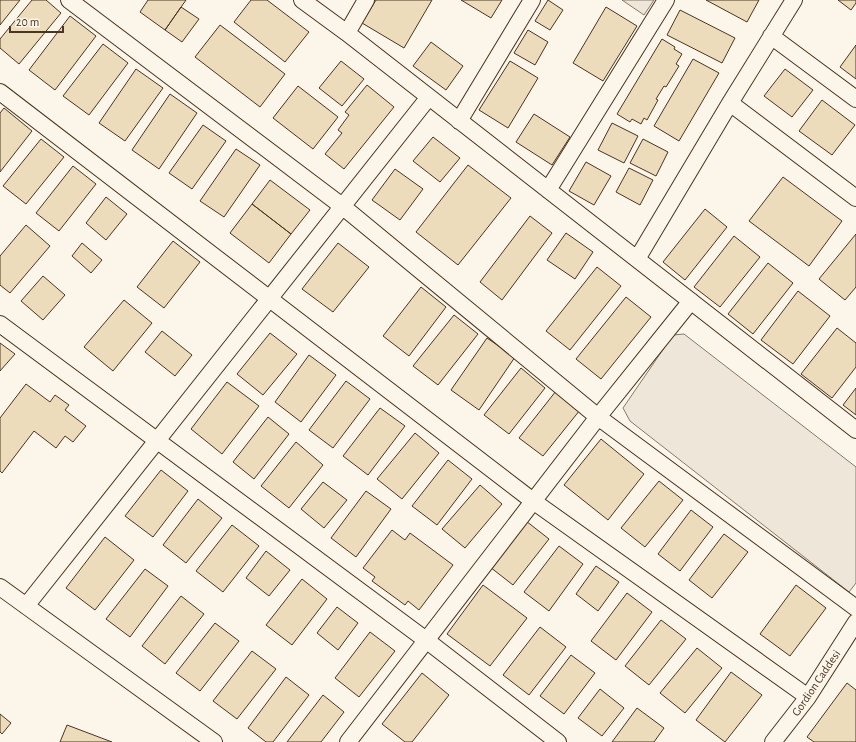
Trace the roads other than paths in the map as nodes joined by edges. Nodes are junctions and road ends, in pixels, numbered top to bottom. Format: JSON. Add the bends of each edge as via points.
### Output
{"nodes":[{"id":1,"x":69,"y":0,"type":"edge"},
{"id":2,"x":302,"y":0,"type":"edge"},
{"id":3,"x":366,"y":0,"type":"edge"},
{"id":4,"x":532,"y":0,"type":"edge"},
{"id":5,"x":666,"y":0,"type":"edge"},
{"id":6,"x":794,"y":0,"type":"edge"},
{"id":7,"x":347,"y":33,"type":"junction"},
{"id":8,"x":771,"y":36,"type":"junction"},
{"id":9,"x":0,"y":92,"type":"edge"},
{"id":10,"x":429,"y":97,"type":"junction"},
{"id":11,"x":856,"y":99,"type":"edge"},
{"id":12,"x":730,"y":103,"type":"junction"},
{"id":13,"x":459,"y":121,"type":"junction"},
{"id":14,"x":548,"y":190,"type":"junction"},
{"id":15,"x":856,"y":198,"type":"edge"},
{"id":16,"x":342,"y":206,"type":"junction"},
{"id":17,"x":637,"y":259,"type":"junction"},
{"id":18,"x":269,"y":298,"type":"junction"},
{"id":19,"x":691,"y":301,"type":"junction"},
{"id":20,"x":0,"y":324,"type":"edge"},
{"id":21,"x":598,"y":417,"type":"junction"},
{"id":22,"x":856,"y":430,"type":"edge"},
{"id":23,"x":157,"y":440,"type":"junction"},
{"id":24,"x":533,"y":501,"type":"junction"},
{"id":25,"x":0,"y":587,"type":"edge"},
{"id":26,"x":26,"y":606,"type":"junction"},
{"id":27,"x":856,"y":608,"type":"edge"},
{"id":28,"x":856,"y":622,"type":"edge"},
{"id":29,"x":426,"y":640,"type":"junction"},
{"id":30,"x":808,"y":697,"type":"junction"},
{"id":31,"x":214,"y":742,"type":"edge"},
{"id":32,"x":348,"y":742,"type":"edge"},
{"id":33,"x":558,"y":742,"type":"edge"},
{"id":34,"x":773,"y":742,"type":"edge"}],
"edges":[{"from":1,"to":16,"type":"street"},
{"from":2,"to":7,"type":"street"},
{"from":3,"to":7,"type":"street"},
{"from":4,"to":13,"type":"street"},
{"from":5,"to":14,"type":"street"},
{"from":6,"to":8,"type":"street"},
{"from":7,"to":10,"type":"street"},
{"from":8,"to":11,"type":"street"},
{"from":8,"to":12,"type":"street"},
{"from":9,"to":18,"type":"street"},
{"from":10,"to":13,"type":"street"},
{"from":10,"to":16,"type":"street"},
{"from":12,"to":15,"type":"street"},
{"from":12,"to":17,"type":"street"},
{"from":13,"to":14,"type":"street"},
{"from":14,"to":17,"type":"street"},
{"from":16,"to":18,"type":"street"},
{"from":16,"to":21,"type":"street"},
{"from":17,"to":19,"type":"street"},
{"from":18,"to":23,"type":"street"},
{"from":18,"to":24,"type":"street"},
{"from":19,"to":21,"type":"street"},
{"from":19,"to":22,"type":"street"},
{"from":20,"to":23,"type":"street"},
{"from":21,"to":24,"type":"street"},
{"from":21,"to":27,"type":"street"},
{"from":23,"to":26,"type":"street"},
{"from":23,"to":29,"type":"street"},
{"from":24,"to":29,"type":"street"},
{"from":24,"to":30,"type":"street"},
{"from":25,"to":26,"type":"street"},
{"from":26,"to":31,"type":"street"},
{"from":28,"to":30,"type":"street","name":"Gordion Caddesi"},
{"from":29,"to":32,"type":"street"},
{"from":29,"to":33,"type":"street"},
{"from":30,"to":34,"type":"street","name":"Gordion Caddesi"}]}
